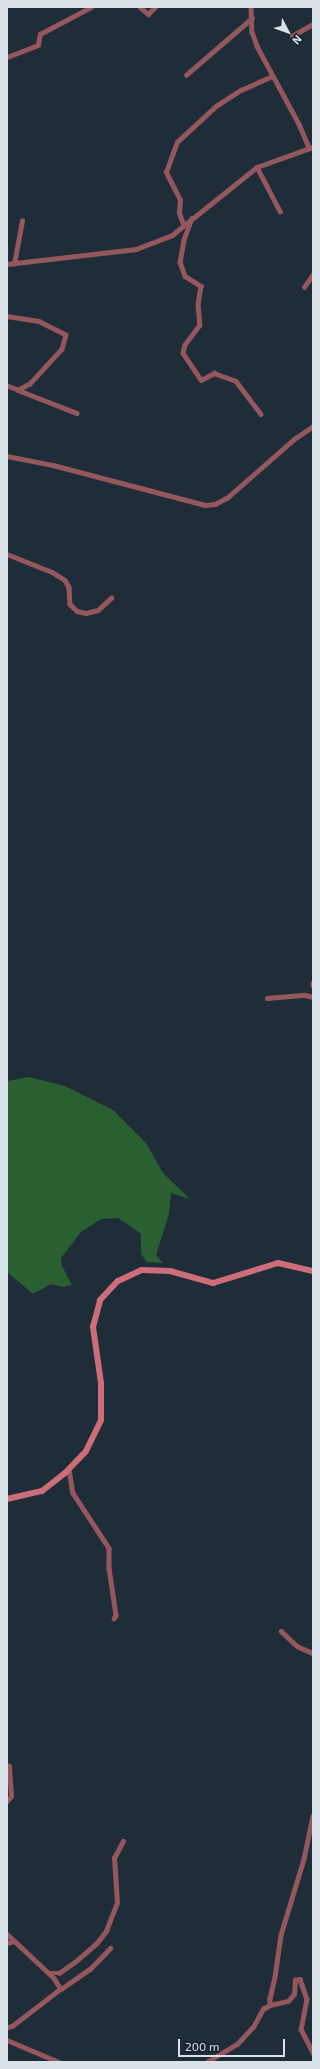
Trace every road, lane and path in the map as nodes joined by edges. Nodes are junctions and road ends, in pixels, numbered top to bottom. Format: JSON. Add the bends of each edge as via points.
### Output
{"nodes":[{"id":1,"x":91,"y":7,"type":"edge"},
{"id":2,"x":140,"y":7,"type":"edge"},
{"id":3,"x":154,"y":7,"type":"edge"},
{"id":4,"x":252,"y":7,"type":"edge"},
{"id":5,"x":252,"y":18,"type":"junction"},
{"id":6,"x":313,"y":24,"type":"edge"},
{"id":7,"x":292,"y":36,"type":"dead end"},
{"id":8,"x":7,"y":57,"type":"edge"},
{"id":9,"x":186,"y":75,"type":"dead end"},
{"id":10,"x":272,"y":76,"type":"junction"},
{"id":11,"x":311,"y":148,"type":"edge"},
{"id":12,"x":257,"y":166,"type":"junction"},
{"id":13,"x":280,"y":211,"type":"dead end"},
{"id":14,"x":192,"y":216,"type":"junction"},
{"id":15,"x":22,"y":221,"type":"dead end"},
{"id":16,"x":183,"y":224,"type":"junction"},
{"id":17,"x":7,"y":264,"type":"edge"},
{"id":18,"x":14,"y":264,"type":"junction"},
{"id":19,"x":313,"y":274,"type":"edge"},
{"id":20,"x":304,"y":287,"type":"dead end"},
{"id":21,"x":7,"y":316,"type":"edge"},
{"id":22,"x":7,"y":386,"type":"edge"},
{"id":23,"x":18,"y":390,"type":"junction"},
{"id":24,"x":77,"y":413,"type":"dead end"},
{"id":25,"x":261,"y":414,"type":"dead end"},
{"id":26,"x":313,"y":426,"type":"edge"},
{"id":27,"x":7,"y":456,"type":"edge"},
{"id":28,"x":7,"y":554,"type":"edge"},
{"id":29,"x":111,"y":598,"type":"dead end"},
{"id":30,"x":313,"y":997,"type":"edge"},
{"id":31,"x":267,"y":998,"type":"dead end"},
{"id":32,"x":313,"y":1271,"type":"edge"},
{"id":33,"x":69,"y":1469,"type":"junction"},
{"id":34,"x":7,"y":1499,"type":"edge"},
{"id":35,"x":114,"y":1620,"type":"dead end"},
{"id":36,"x":281,"y":1631,"type":"dead end"},
{"id":37,"x":313,"y":1653,"type":"edge"},
{"id":38,"x":9,"y":1766,"type":"dead end"},
{"id":39,"x":7,"y":1801,"type":"edge"},
{"id":40,"x":313,"y":1816,"type":"edge"},
{"id":41,"x":123,"y":1841,"type":"dead end"},
{"id":42,"x":7,"y":1934,"type":"edge"},
{"id":43,"x":14,"y":1941,"type":"junction"},
{"id":44,"x":7,"y":1943,"type":"edge"},
{"id":45,"x":110,"y":1948,"type":"dead end"},
{"id":46,"x":48,"y":1973,"type":"junction"},
{"id":47,"x":61,"y":1989,"type":"junction"},
{"id":48,"x":270,"y":2005,"type":"junction"},
{"id":49,"x":7,"y":2028,"type":"edge"},
{"id":50,"x":7,"y":2040,"type":"edge"},
{"id":51,"x":313,"y":2053,"type":"edge"},
{"id":52,"x":59,"y":2062,"type":"edge"},
{"id":53,"x":207,"y":2062,"type":"edge"}],
"edges":[{"from":1,"to":8,"type":"street","via":[[40,34],[38,45]]},
{"from":2,"to":3,"type":"street","via":[[148,14]]},
{"from":4,"to":5,"type":"street"},
{"from":5,"to":9,"type":"street"},
{"from":5,"to":10,"type":"street","via":[[257,46]]},
{"from":6,"to":7,"type":"street"},
{"from":10,"to":11,"type":"street"},
{"from":10,"to":16,"type":"street","via":[[226,98],[177,142],[166,172],[180,200],[179,213]]},
{"from":11,"to":12,"type":"street"},
{"from":12,"to":13,"type":"street"},
{"from":12,"to":14,"type":"street"},
{"from":14,"to":16,"type":"street"},
{"from":14,"to":25,"type":"street","via":[[180,262],[185,276],[201,286],[198,304],[200,325],[184,347],[183,353],[201,380],[214,373],[236,380]]},
{"from":15,"to":18,"type":"street"},
{"from":16,"to":18,"type":"street","via":[[172,234],[136,250]]},
{"from":17,"to":18,"type":"street"},
{"from":19,"to":20,"type":"street"},
{"from":21,"to":23,"type":"street","via":[[39,321],[66,335],[63,346],[50,365],[30,384]]},
{"from":22,"to":23,"type":"street"},
{"from":23,"to":24,"type":"street"},
{"from":26,"to":27,"type":"street","via":[[294,439],[228,497],[205,505],[53,465]]},
{"from":28,"to":29,"type":"street","via":[[65,580],[69,587],[70,604],[77,611],[86,613],[98,610]]},
{"from":30,"to":31,"type":"street","via":[[305,995]]},
{"from":32,"to":33,"type":"main road","via":[[278,1263],[213,1283],[170,1271],[142,1270],[118,1281],[100,1300],[93,1327],[101,1383],[100,1420],[86,1451]]},
{"from":33,"to":34,"type":"main road","via":[[42,1491]]},
{"from":33,"to":35,"type":"street","via":[[73,1493],[109,1548],[109,1568],[116,1615]]},
{"from":36,"to":37,"type":"street","via":[[297,1646]]},
{"from":38,"to":39,"type":"street","via":[[11,1796]]},
{"from":40,"to":48,"type":"street","via":[[304,1859],[281,1935]]},
{"from":41,"to":46,"type":"street","via":[[114,1858],[117,1903],[106,1931],[96,1944],[75,1962],[59,1973]]},
{"from":42,"to":43,"type":"street"},
{"from":43,"to":44,"type":"street"},
{"from":43,"to":46,"type":"street"},
{"from":45,"to":47,"type":"street","via":[[90,1969]]},
{"from":46,"to":47,"type":"street"},
{"from":47,"to":49,"type":"street"},
{"from":48,"to":51,"type":"street","via":[[284,2003],[292,1998],[295,1980],[300,1979],[307,1996],[301,2029]]},
{"from":48,"to":53,"type":"street","via":[[262,2010],[253,2027],[237,2044]]},
{"from":50,"to":52,"type":"street"}]}
